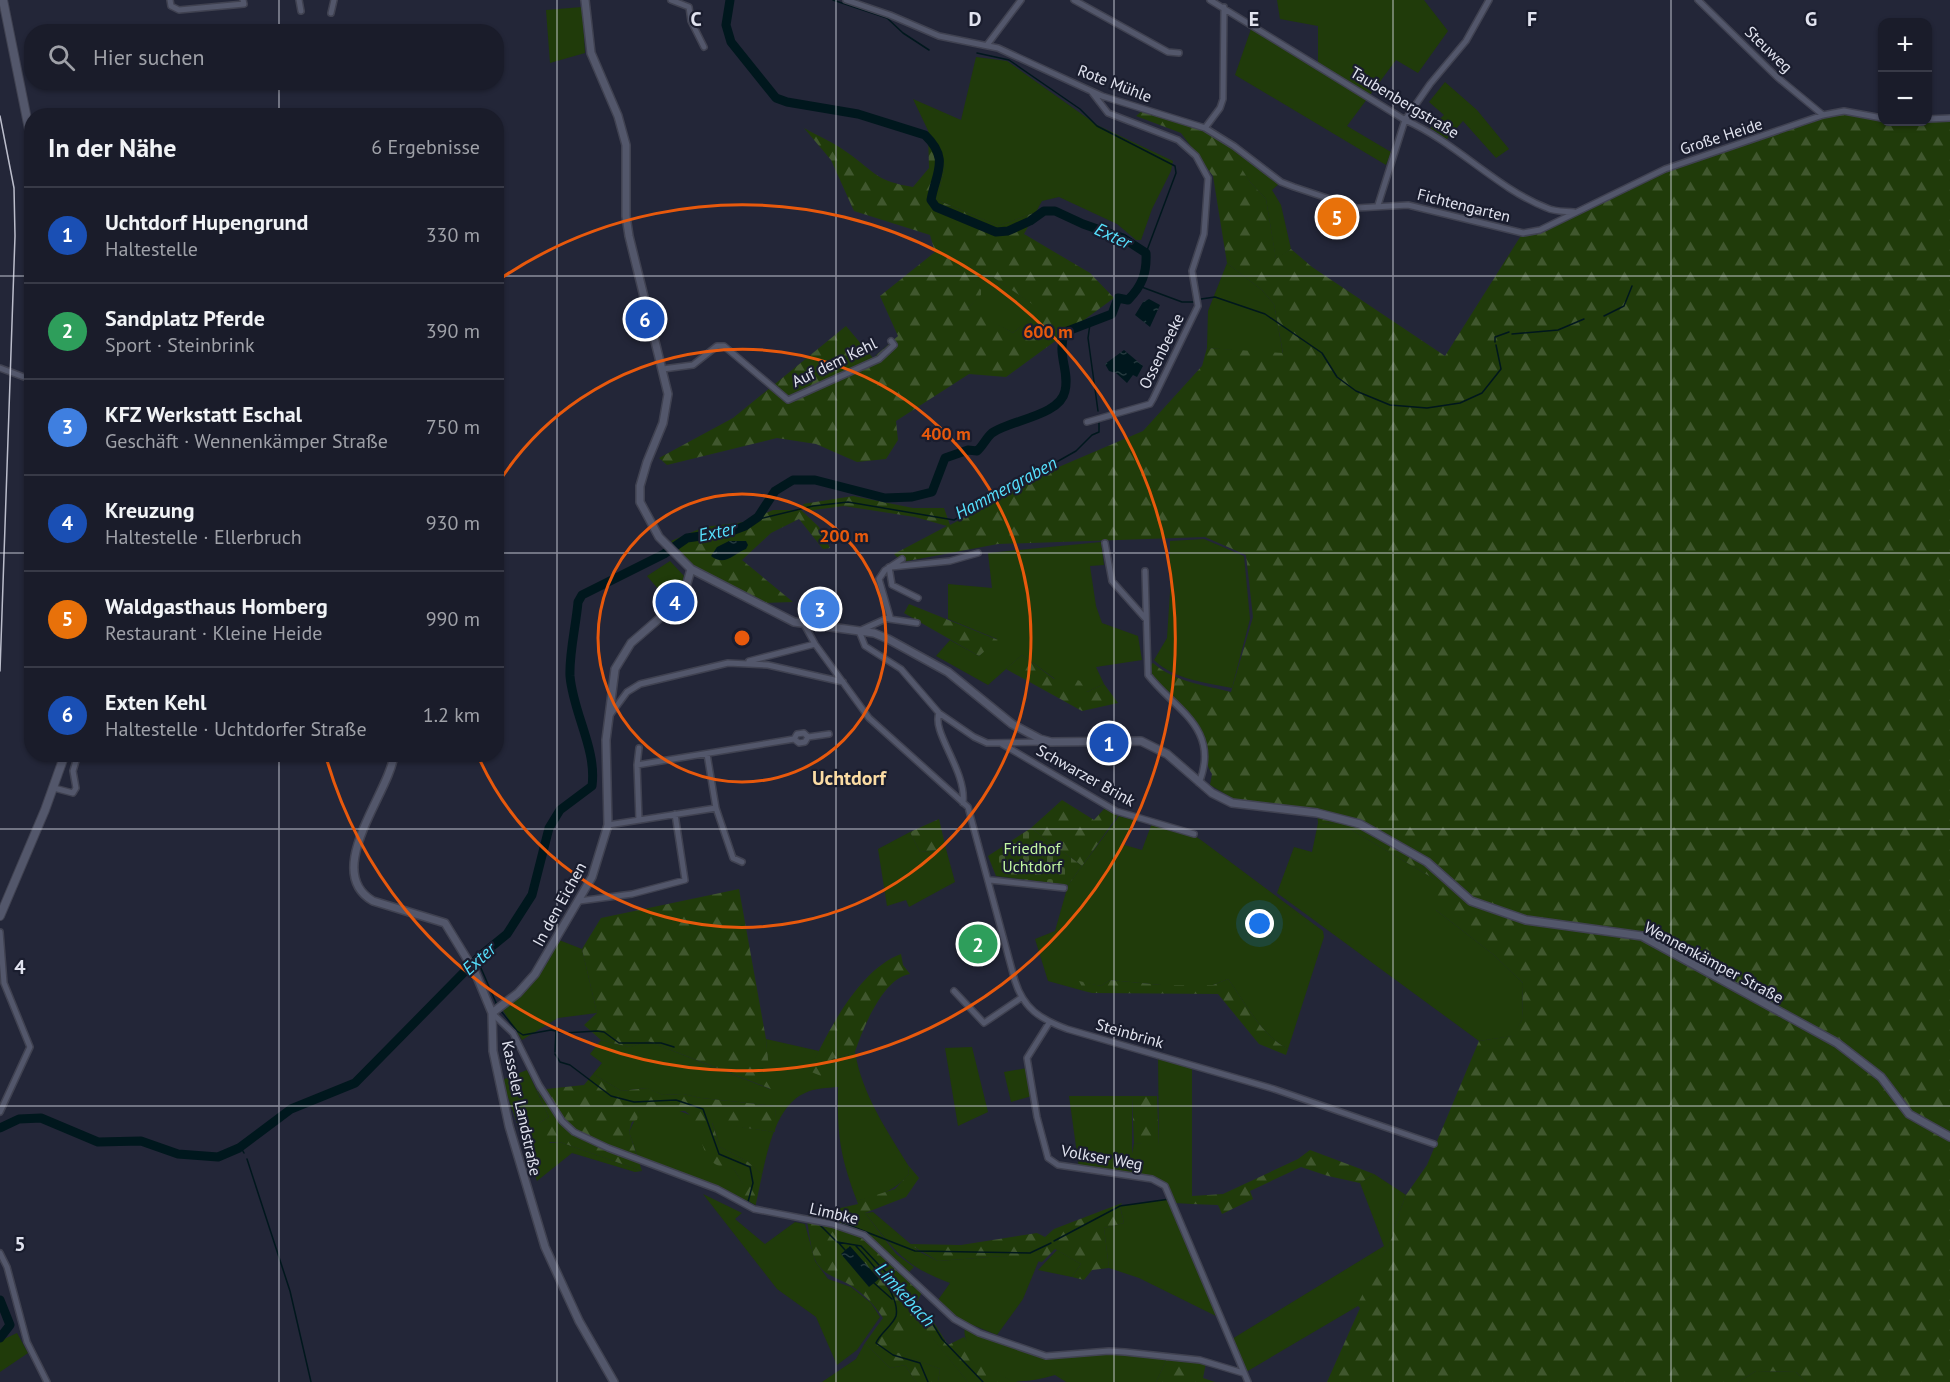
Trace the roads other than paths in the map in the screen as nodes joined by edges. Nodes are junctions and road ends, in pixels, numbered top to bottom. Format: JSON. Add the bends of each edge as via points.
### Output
{"nodes":[{"id":1,"x":3,"y":0,"type":"edge"},
{"id":2,"x":243,"y":0,"type":"edge"},
{"id":3,"x":299,"y":0,"type":"edge"},
{"id":4,"x":334,"y":0,"type":"edge"},
{"id":5,"x":585,"y":0,"type":"edge"},
{"id":6,"x":670,"y":0,"type":"edge"},
{"id":7,"x":846,"y":0,"type":"edge"},
{"id":8,"x":1021,"y":0,"type":"edge"},
{"id":9,"x":1074,"y":0,"type":"edge"},
{"id":10,"x":1210,"y":0,"type":"edge"},
{"id":11,"x":1489,"y":0,"type":"edge"},
{"id":12,"x":1698,"y":0,"type":"edge"},
{"id":13,"x":170,"y":3,"type":"edge"},
{"id":14,"x":1224,"y":7,"type":"junction"},
{"id":15,"x":301,"y":11,"type":"dead end"},
{"id":16,"x":331,"y":13,"type":"dead end"},
{"id":17,"x":987,"y":45,"type":"junction"},
{"id":18,"x":704,"y":46,"type":"dead end"},
{"id":19,"x":1179,"y":53,"type":"dead end"},
{"id":20,"x":1091,"y":91,"type":"junction"},
{"id":21,"x":25,"y":108,"type":"edge"},
{"id":22,"x":1823,"y":115,"type":"junction"},
{"id":23,"x":1878,"y":117,"type":"edge"},
{"id":24,"x":1950,"y":118,"type":"edge"},
{"id":25,"x":1932,"y":119,"type":"edge"},
{"id":26,"x":1405,"y":120,"type":"junction"},
{"id":27,"x":1205,"y":128,"type":"junction"},
{"id":28,"x":1234,"y":146,"type":"joint"},
{"id":29,"x":1378,"y":205,"type":"junction"},
{"id":30,"x":1574,"y":212,"type":"junction"},
{"id":31,"x":891,"y":341,"type":"dead end"},
{"id":32,"x":0,"y":368,"type":"edge"},
{"id":33,"x":663,"y":369,"type":"junction"},
{"id":34,"x":24,"y":377,"type":"edge"},
{"id":35,"x":1087,"y":423,"type":"dead end"},
{"id":36,"x":1105,"y":543,"type":"dead end"},
{"id":37,"x":978,"y":553,"type":"dead end"},
{"id":38,"x":902,"y":559,"type":"dead end"},
{"id":39,"x":889,"y":567,"type":"junction"},
{"id":40,"x":691,"y":569,"type":"junction"},
{"id":41,"x":1145,"y":571,"type":"dead end"},
{"id":42,"x":918,"y":598,"type":"dead end"},
{"id":43,"x":1145,"y":618,"type":"junction"},
{"id":44,"x":889,"y":619,"type":"junction"},
{"id":45,"x":917,"y":623,"type":"dead end"},
{"id":46,"x":805,"y":626,"type":"junction"},
{"id":47,"x":859,"y":631,"type":"junction"},
{"id":48,"x":814,"y":644,"type":"junction"},
{"id":49,"x":747,"y":662,"type":"junction"},
{"id":50,"x":843,"y":682,"type":"junction"},
{"id":51,"x":939,"y":712,"type":"junction"},
{"id":52,"x":609,"y":717,"type":"junction"},
{"id":53,"x":829,"y":734,"type":"dead end"},
{"id":54,"x":1051,"y":742,"type":"junction"},
{"id":55,"x":1001,"y":744,"type":"junction"},
{"id":56,"x":639,"y":748,"type":"dead end"},
{"id":57,"x":707,"y":754,"type":"junction"},
{"id":58,"x":62,"y":762,"type":"edge"},
{"id":59,"x":76,"y":762,"type":"edge"},
{"id":60,"x":391,"y":762,"type":"edge"},
{"id":61,"x":637,"y":765,"type":"junction"},
{"id":62,"x":1199,"y":783,"type":"junction"},
{"id":63,"x":54,"y":788,"type":"junction"},
{"id":64,"x":963,"y":803,"type":"junction"},
{"id":65,"x":716,"y":808,"type":"junction"},
{"id":66,"x":675,"y":814,"type":"junction"},
{"id":67,"x":639,"y":820,"type":"junction"},
{"id":68,"x":608,"y":825,"type":"junction"},
{"id":69,"x":1194,"y":834,"type":"dead end"},
{"id":70,"x":742,"y":862,"type":"dead end"},
{"id":71,"x":990,"y":880,"type":"junction"},
{"id":72,"x":1064,"y":888,"type":"dead end"},
{"id":73,"x":579,"y":901,"type":"junction"},
{"id":74,"x":0,"y":916,"type":"edge"},
{"id":75,"x":0,"y":932,"type":"edge"},
{"id":76,"x":954,"y":991,"type":"dead end"},
{"id":77,"x":1021,"y":998,"type":"junction"},
{"id":78,"x":492,"y":1013,"type":"junction"},
{"id":79,"x":1049,"y":1023,"type":"junction"},
{"id":80,"x":0,"y":1112,"type":"edge"},
{"id":81,"x":1950,"y":1137,"type":"edge"},
{"id":82,"x":1434,"y":1144,"type":"dead end"},
{"id":83,"x":0,"y":1253,"type":"edge"},
{"id":84,"x":1243,"y":1373,"type":"junction"},
{"id":85,"x":47,"y":1382,"type":"edge"},
{"id":86,"x":614,"y":1382,"type":"edge"},
{"id":87,"x":1248,"y":1382,"type":"edge"}],
"edges":[{"from":1,"to":21,"type":"main road"},
{"from":2,"to":13,"type":"street","via":[[244,4],[179,10]]},
{"from":3,"to":15,"type":"street"},
{"from":4,"to":16,"type":"street"},
{"from":5,"to":33,"type":"street","name":"Wennenkämper Straße","via":[[591,54],[626,145],[629,236]]},
{"from":6,"to":18,"type":"street","via":[[689,8]]},
{"from":7,"to":17,"type":"street","name":"Rote Mühle","via":[[939,36]]},
{"from":8,"to":17,"type":"street"},
{"from":9,"to":19,"type":"street","via":[[1168,52]]},
{"from":10,"to":14,"type":"street","name":"Taubenbergstraße"},
{"from":11,"to":26,"type":"street","via":[[1466,41]]},
{"from":12,"to":22,"type":"street","name":"Steuweg","via":[[1777,77]]},
{"from":14,"to":26,"type":"street","name":"Taubenbergstraße"},
{"from":14,"to":27,"type":"street","via":[[1223,99],[1221,108]]},
{"from":17,"to":20,"type":"street","name":"Rote Mühle"},
{"from":20,"to":27,"type":"street","name":"Rote Mühle"},
{"from":20,"to":35,"type":"street","name":"Ossenbeeke","via":[[1108,112],[1178,140],[1196,156],[1208,178],[1204,234],[1192,271],[1198,306],[1150,404]]},
{"from":22,"to":23,"type":"street","name":"Große Heide","via":[[1844,111]]},
{"from":22,"to":30,"type":"street","name":"Große Heide","via":[[1665,168]]},
{"from":24,"to":25,"type":"street"},
{"from":26,"to":29,"type":"street"},
{"from":26,"to":30,"type":"street","name":"Taubenbergstraße","via":[[1431,132],[1526,198],[1547,208]]},
{"from":27,"to":28,"type":"street","name":"Rote Mühle"},
{"from":28,"to":29,"type":"street","name":"Fichtengarten","via":[[1281,182],[1357,208]]},
{"from":29,"to":30,"type":"street","name":"Fichtengarten","via":[[1408,205],[1523,233],[1540,230]]},
{"from":31,"to":33,"type":"street","name":"Auf dem Kehl","via":[[894,345],[879,359],[788,400],[724,346],[717,346],[693,365]]},
{"from":32,"to":34,"type":"street"},
{"from":33,"to":40,"type":"street","name":"Wennenkämper Straße","via":[[667,410],[642,474],[640,502],[665,544]]},
{"from":36,"to":43,"type":"street","via":[[1112,580]]},
{"from":37,"to":39,"type":"street","via":[[950,561]]},
{"from":38,"to":39,"type":"street"},
{"from":39,"to":42,"type":"street","via":[[892,585]]},
{"from":39,"to":44,"type":"street","via":[[879,583],[890,610]]},
{"from":40,"to":46,"type":"street","name":"Wennenkämper Straße"},
{"from":40,"to":52,"type":"street","name":"In den Eichen","via":[[679,603],[631,643],[619,659],[612,679]]},
{"from":41,"to":43,"type":"street"},
{"from":43,"to":62,"type":"street","via":[[1148,675],[1177,702],[1198,731],[1206,763]]},
{"from":44,"to":45,"type":"street"},
{"from":44,"to":47,"type":"street"},
{"from":46,"to":47,"type":"street","name":"Wennenkämper Straße"},
{"from":46,"to":48,"type":"street"},
{"from":47,"to":51,"type":"street","name":"Schwarzer Brink","via":[[866,646],[901,669]]},
{"from":47,"to":54,"type":"street","name":"Wennenkämper Straße","via":[[882,636],[948,672],[1012,724]]},
{"from":48,"to":49,"type":"street"},
{"from":48,"to":50,"type":"street"},
{"from":49,"to":50,"type":"street"},
{"from":49,"to":52,"type":"street","via":[[707,667],[640,684],[627,692]]},
{"from":50,"to":64,"type":"street","via":[[882,732]]},
{"from":51,"to":55,"type":"street","name":"Schwarzer Brink","via":[[974,737]]},
{"from":51,"to":64,"type":"street","via":[[937,725],[955,761]]},
{"from":52,"to":68,"type":"street","name":"In den Eichen"},
{"from":53,"to":57,"type":"street","via":[[808,737],[799,743],[794,740]]},
{"from":54,"to":55,"type":"street","name":"Schwarzer Brink"},
{"from":54,"to":62,"type":"street","name":"Wennenkämper Straße","via":[[1141,741],[1167,754]]},
{"from":55,"to":69,"type":"street","name":"Schwarzer Brink","via":[[1116,811]]},
{"from":56,"to":61,"type":"street"},
{"from":57,"to":61,"type":"street"},
{"from":57,"to":65,"type":"street"},
{"from":58,"to":63,"type":"main road"},
{"from":59,"to":63,"type":"street","via":[[73,793]]},
{"from":60,"to":78,"type":"street","name":"Kasseler Landstraße","via":[[359,843],[355,869],[358,883],[373,901],[445,923],[475,972]]},
{"from":61,"to":67,"type":"street"},
{"from":62,"to":81,"type":"street","name":"Wennenkämper Straße","via":[[1232,803],[1317,813],[1360,824],[1427,862],[1471,901],[1526,920],[1642,936],[1837,1043],[1881,1077],[1909,1114]]},
{"from":63,"to":74,"type":"main road"},
{"from":64,"to":71,"type":"street","via":[[971,814]]},
{"from":65,"to":66,"type":"street"},
{"from":65,"to":70,"type":"street","via":[[733,858]]},
{"from":66,"to":67,"type":"street"},
{"from":66,"to":73,"type":"street","via":[[685,880],[632,894]]},
{"from":67,"to":68,"type":"street"},
{"from":68,"to":73,"type":"street","name":"In den Eichen","via":[[596,867]]},
{"from":71,"to":72,"type":"street"},
{"from":71,"to":77,"type":"street"},
{"from":73,"to":78,"type":"street","name":"In den Eichen","via":[[535,974]]},
{"from":75,"to":80,"type":"street","via":[[4,983],[30,1047]]},
{"from":76,"to":77,"type":"street","via":[[984,1023]]},
{"from":77,"to":79,"type":"street","name":"Steinbrink","via":[[1032,1012]]},
{"from":78,"to":84,"type":"street","name":"Limbke","via":[[513,1034],[539,1085],[562,1120],[577,1134],[717,1189],[754,1209],[864,1234],[954,1319],[979,1333],[1046,1356],[1125,1352],[1200,1360]]},
{"from":78,"to":86,"type":"street","name":"Kasseler Landstraße","via":[[495,1061],[530,1203],[556,1274]]},
{"from":79,"to":82,"type":"street","name":"Steinbrink","via":[[1274,1089]]},
{"from":79,"to":84,"type":"street","name":"Volkser Weg","via":[[1027,1058],[1048,1158],[1058,1165],[1152,1179],[1165,1186],[1232,1338]]},
{"from":83,"to":85,"type":"street","via":[[27,1342]]},
{"from":84,"to":87,"type":"street"}]}
